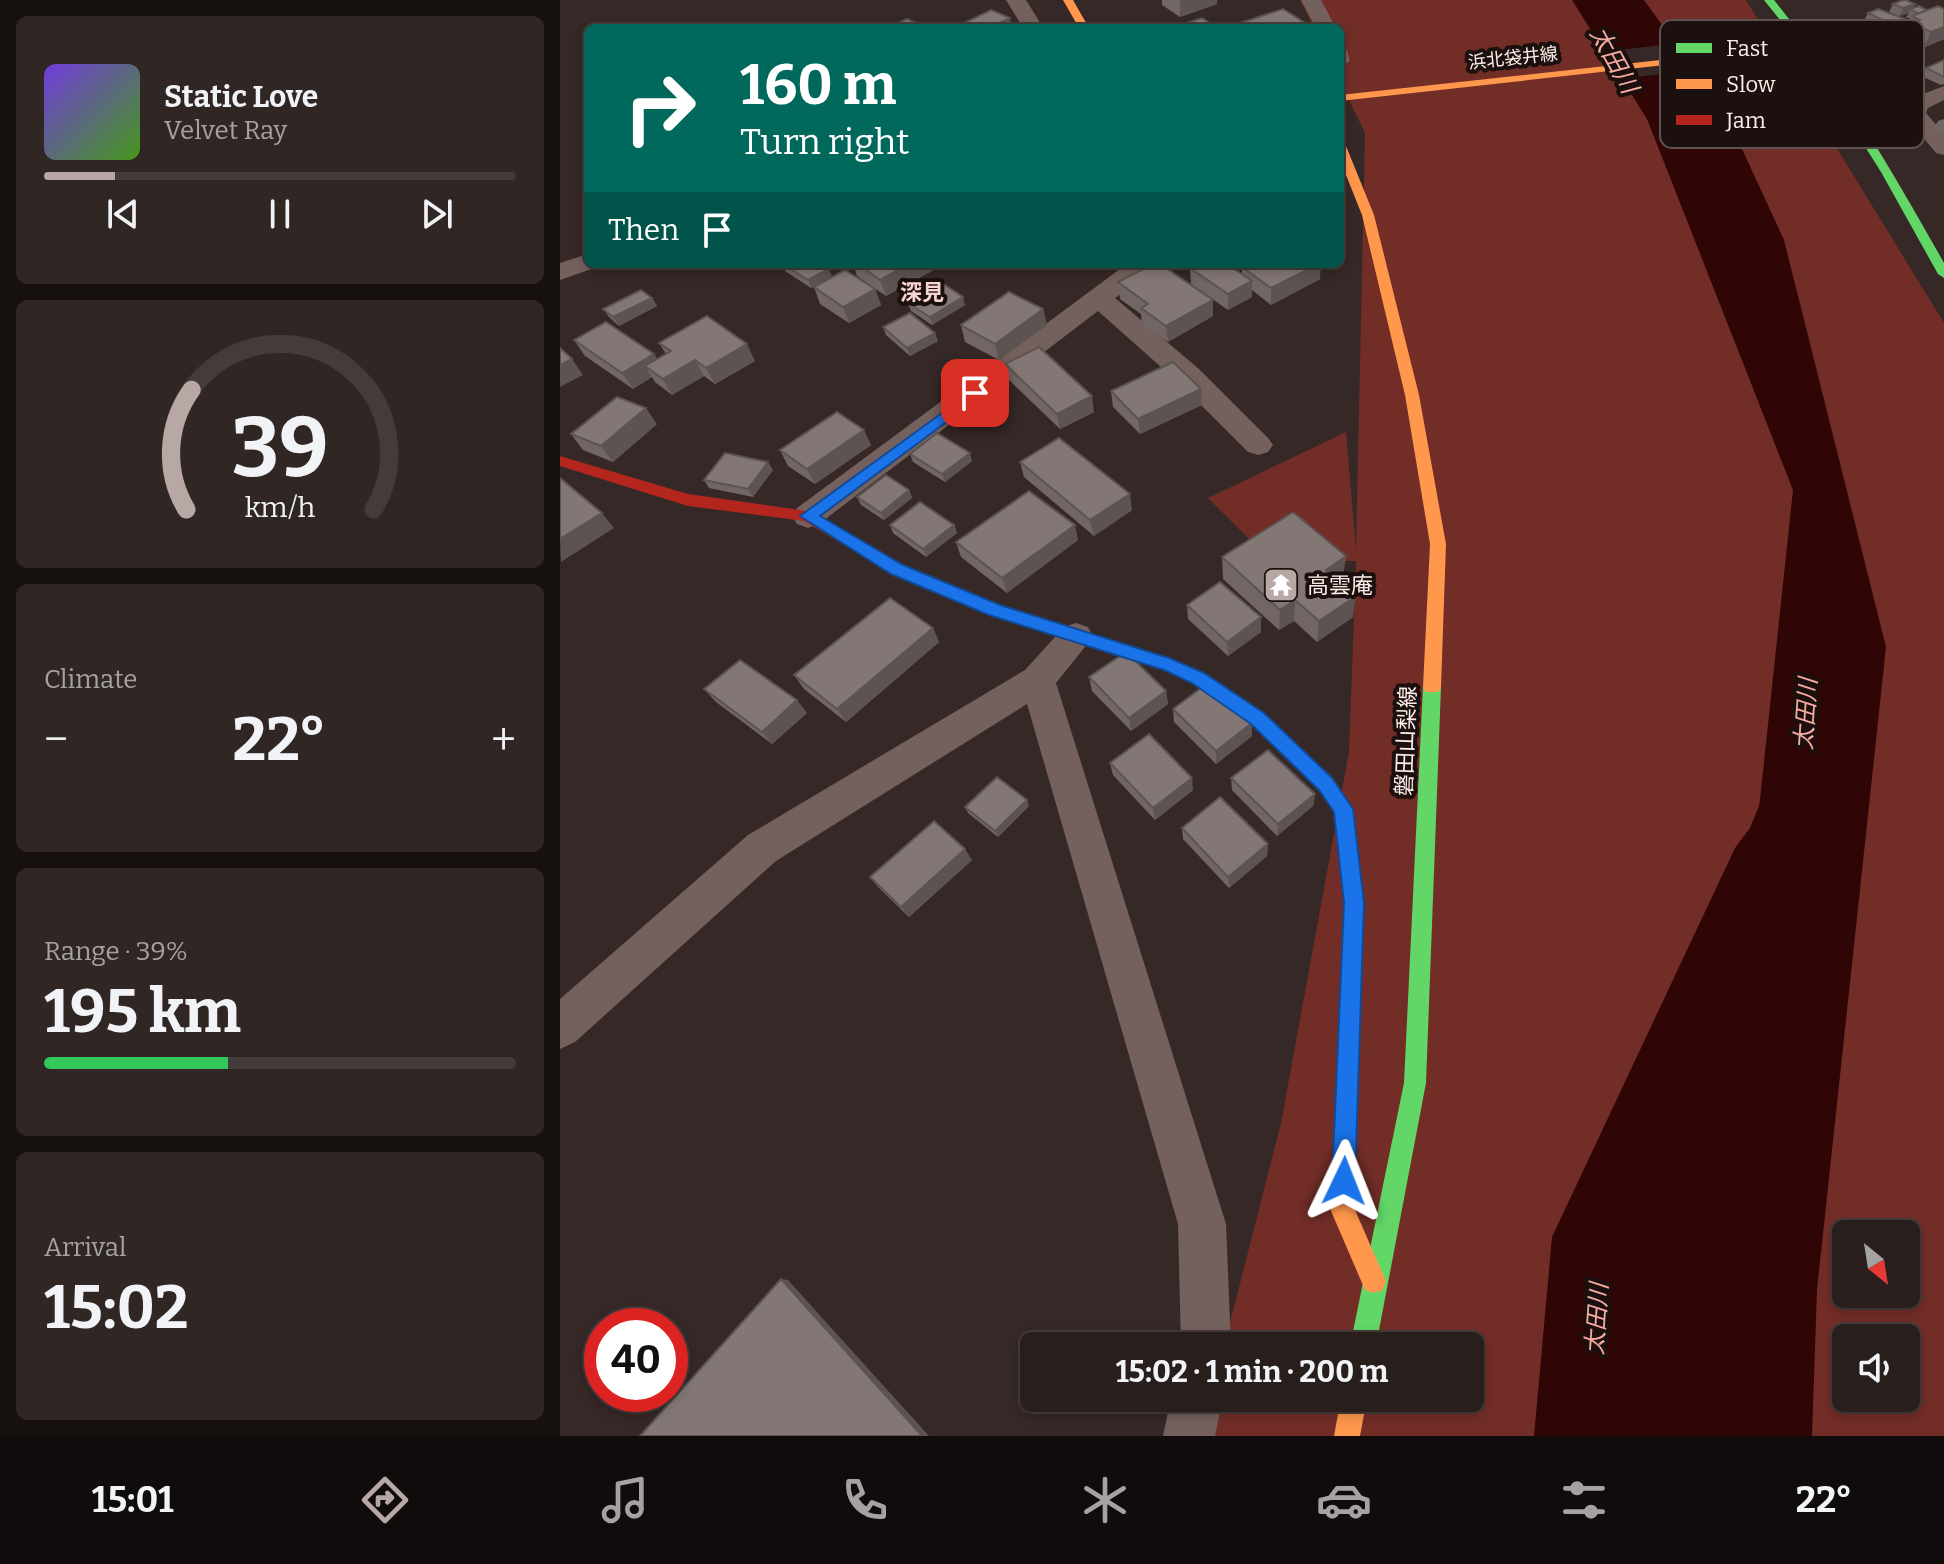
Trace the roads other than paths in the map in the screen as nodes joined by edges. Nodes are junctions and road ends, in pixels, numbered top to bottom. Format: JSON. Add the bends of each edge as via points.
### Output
{"nodes":[{"id":1,"x":1016,"y":0,"type":"edge"},
{"id":2,"x":1068,"y":0,"type":"edge"},
{"id":3,"x":1311,"y":0,"type":"edge"},
{"id":4,"x":1769,"y":0,"type":"edge"},
{"id":5,"x":1785,"y":20,"type":"edge"},
{"id":6,"x":1029,"y":24,"type":"edge"},
{"id":7,"x":1082,"y":24,"type":"edge"},
{"id":8,"x":1324,"y":24,"type":"edge"},
{"id":9,"x":1660,"y":62,"type":"edge"},
{"id":10,"x":1944,"y":92,"type":"edge"},
{"id":11,"x":1344,"y":97,"type":"edge"},
{"id":12,"x":1924,"y":101,"type":"edge"},
{"id":13,"x":1924,"y":125,"type":"edge"},
{"id":14,"x":1872,"y":148,"type":"edge"},
{"id":15,"x":1944,"y":148,"type":"edge"},
{"id":16,"x":1344,"y":156,"type":"edge"},
{"id":17,"x":584,"y":263,"type":"edge"},
{"id":18,"x":1134,"y":268,"type":"edge"},
{"id":19,"x":560,"y":272,"type":"edge"},
{"id":20,"x":1944,"y":274,"type":"edge"},
{"id":21,"x":1101,"y":300,"type":"junction"},
{"id":22,"x":1258,"y":445,"type":"dead end"},
{"id":23,"x":560,"y":461,"type":"edge"},
{"id":24,"x":808,"y":516,"type":"junction"},
{"id":25,"x":1076,"y":637,"type":"junction"},
{"id":26,"x":1037,"y":680,"type":"junction"},
{"id":27,"x":560,"y":1027,"type":"edge"},
{"id":28,"x":1374,"y":1281,"type":"junction"},
{"id":29,"x":1206,"y":1332,"type":"edge"},
{"id":30,"x":1365,"y":1332,"type":"edge"},
{"id":31,"x":1194,"y":1412,"type":"edge"},
{"id":32,"x":1351,"y":1412,"type":"edge"},
{"id":33,"x":1189,"y":1436,"type":"edge"},
{"id":34,"x":1347,"y":1436,"type":"edge"}],
"edges":[{"from":1,"to":6,"type":"street"},
{"from":2,"to":7,"type":"main road"},
{"from":3,"to":8,"type":"street"},
{"from":4,"to":5,"type":"main road"},
{"from":9,"to":11,"type":"main road","name":"浜北袋井線"},
{"from":10,"to":12,"type":"street"},
{"from":13,"to":15,"type":"street"},
{"from":14,"to":20,"type":"main road"},
{"from":16,"to":28,"type":"main road","name":"磐田山梨線","via":[[1368,215],[1412,395],[1438,544],[1415,1083]]},
{"from":17,"to":19,"type":"street"},
{"from":18,"to":21,"type":"street"},
{"from":21,"to":22,"type":"street"},
{"from":21,"to":24,"type":"street"},
{"from":23,"to":24,"type":"main road","via":[[688,500]]},
{"from":24,"to":25,"type":"main road","via":[[897,569]]},
{"from":25,"to":26,"type":"street"},
{"from":25,"to":28,"type":"main road","via":[[1198,678],[1257,718],[1326,784],[1343,809],[1354,903],[1343,1211]]},
{"from":26,"to":27,"type":"street","via":[[762,848]]},
{"from":26,"to":29,"type":"street","via":[[1202,1224]]},
{"from":28,"to":30,"type":"main road","name":"磐田山梨線"},
{"from":31,"to":33,"type":"street"},
{"from":32,"to":34,"type":"main road"}]}
